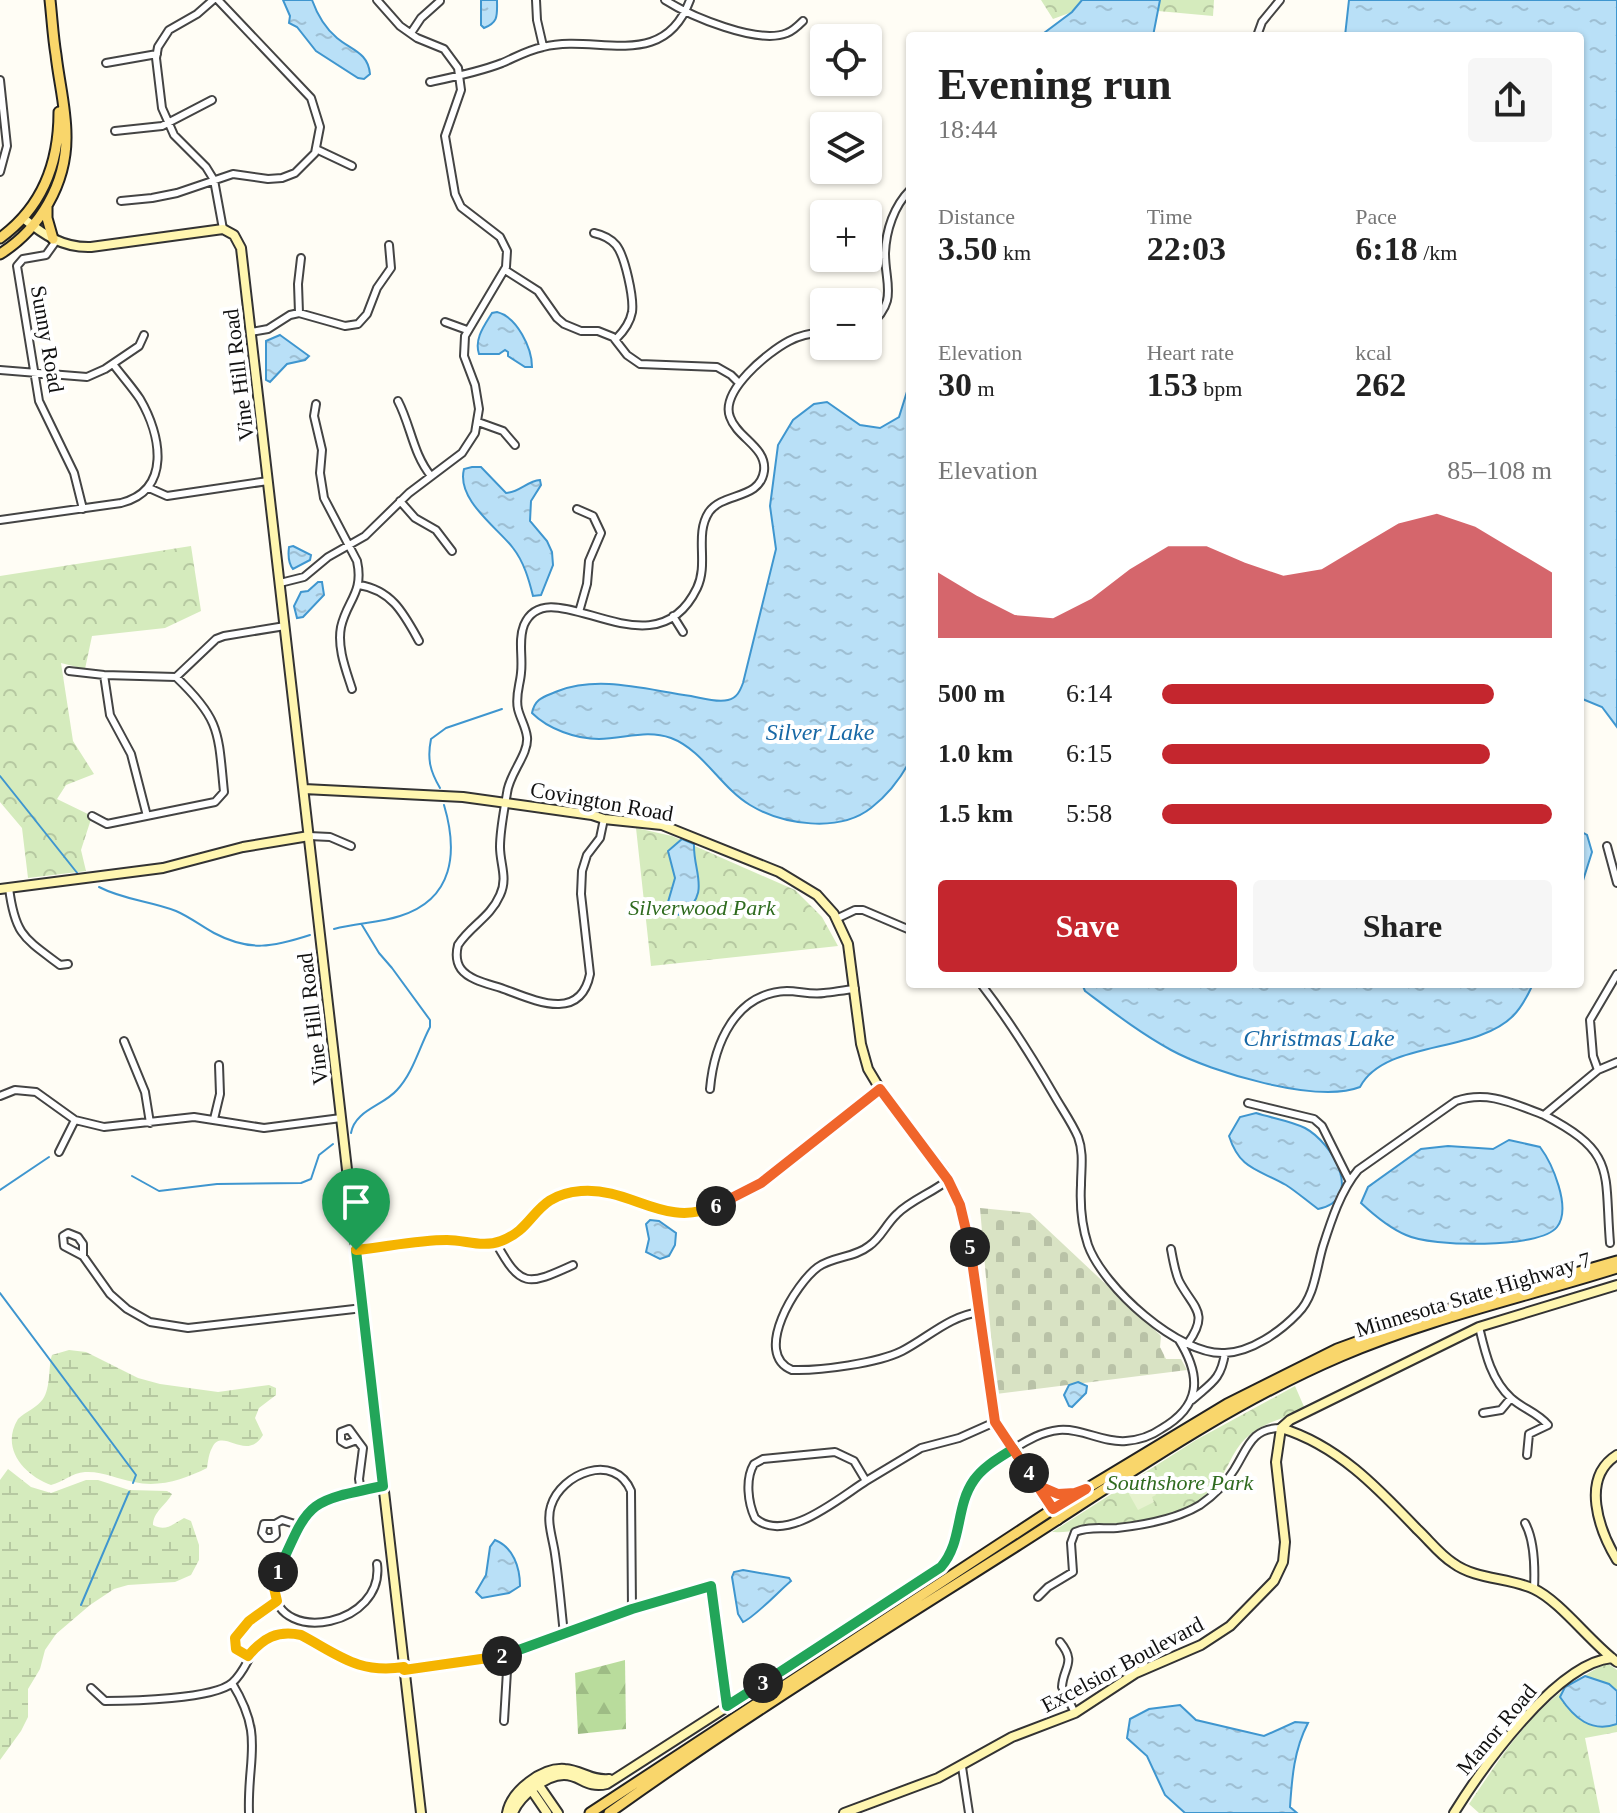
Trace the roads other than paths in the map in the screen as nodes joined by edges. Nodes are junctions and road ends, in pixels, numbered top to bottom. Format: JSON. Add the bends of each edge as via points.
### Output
{"nodes":[{"id":1,"x":50,"y":0,"type":"edge"},
{"id":2,"x":215,"y":0,"type":"edge"},
{"id":3,"x":377,"y":0,"type":"edge"},
{"id":4,"x":536,"y":0,"type":"edge"},
{"id":5,"x":665,"y":0,"type":"edge"},
{"id":6,"x":690,"y":0,"type":"edge"},
{"id":7,"x":1280,"y":0,"type":"edge"},
{"id":8,"x":440,"y":1,"type":"edge"},
{"id":9,"x":685,"y":13,"type":"junction"},
{"id":10,"x":803,"y":21,"type":"dead end"},
{"id":11,"x":1258,"y":32,"type":"edge"},
{"id":12,"x":411,"y":33,"type":"junction"},
{"id":13,"x":543,"y":46,"type":"junction"},
{"id":14,"x":157,"y":54,"type":"junction"},
{"id":15,"x":56,"y":57,"type":"junction"},
{"id":16,"x":106,"y":63,"type":"dead end"},
{"id":17,"x":460,"y":75,"type":"junction"},
{"id":18,"x":0,"y":80,"type":"edge"},
{"id":19,"x":430,"y":82,"type":"dead end"},
{"id":20,"x":212,"y":100,"type":"dead end"},
{"id":21,"x":2,"y":113,"type":"edge"},
{"id":22,"x":168,"y":123,"type":"junction"},
{"id":23,"x":115,"y":131,"type":"dead end"},
{"id":24,"x":316,"y":149,"type":"junction"},
{"id":25,"x":352,"y":166,"type":"dead end"},
{"id":26,"x":0,"y":172,"type":"edge"},
{"id":27,"x":214,"y":180,"type":"junction"},
{"id":28,"x":906,"y":196,"type":"edge"},
{"id":29,"x":121,"y":201,"type":"dead end"},
{"id":30,"x":47,"y":206,"type":"junction"},
{"id":31,"x":23,"y":218,"type":"junction"},
{"id":32,"x":33,"y":226,"type":"junction"},
{"id":33,"x":223,"y":229,"type":"junction"},
{"id":34,"x":594,"y":233,"type":"dead end"},
{"id":35,"x":0,"y":238,"type":"edge"},
{"id":36,"x":54,"y":240,"type":"junction"},
{"id":37,"x":389,"y":245,"type":"dead end"},
{"id":38,"x":0,"y":254,"type":"edge"},
{"id":39,"x":882,"y":256,"type":"edge"},
{"id":40,"x":885,"y":256,"type":"junction"},
{"id":41,"x":301,"y":258,"type":"dead end"},
{"id":42,"x":505,"y":270,"type":"junction"},
{"id":43,"x":299,"y":313,"type":"junction"},
{"id":44,"x":882,"y":313,"type":"edge"},
{"id":45,"x":445,"y":322,"type":"dead end"},
{"id":46,"x":467,"y":330,"type":"junction"},
{"id":47,"x":251,"y":332,"type":"junction"},
{"id":48,"x":144,"y":335,"type":"dead end"},
{"id":49,"x":810,"y":335,"type":"edge"},
{"id":50,"x":616,"y":339,"type":"junction"},
{"id":51,"x":113,"y":364,"type":"junction"},
{"id":52,"x":0,"y":370,"type":"edge"},
{"id":53,"x":34,"y":371,"type":"junction"},
{"id":54,"x":739,"y":383,"type":"junction"},
{"id":55,"x":398,"y":401,"type":"dead end"},
{"id":56,"x":316,"y":404,"type":"dead end"},
{"id":57,"x":478,"y":422,"type":"junction"},
{"id":58,"x":515,"y":445,"type":"dead end"},
{"id":59,"x":431,"y":476,"type":"junction"},
{"id":60,"x":268,"y":481,"type":"junction"},
{"id":61,"x":149,"y":488,"type":"junction"},
{"id":62,"x":400,"y":501,"type":"junction"},
{"id":63,"x":83,"y":509,"type":"junction"},
{"id":64,"x":577,"y":509,"type":"dead end"},
{"id":65,"x":0,"y":520,"type":"edge"},
{"id":66,"x":348,"y":545,"type":"junction"},
{"id":67,"x":452,"y":551,"type":"dead end"},
{"id":68,"x":280,"y":583,"type":"junction"},
{"id":69,"x":359,"y":585,"type":"junction"},
{"id":70,"x":579,"y":612,"type":"junction"},
{"id":71,"x":673,"y":616,"type":"junction"},
{"id":72,"x":285,"y":626,"type":"junction"},
{"id":73,"x":683,"y":632,"type":"dead end"},
{"id":74,"x":419,"y":641,"type":"dead end"},
{"id":75,"x":69,"y":671,"type":"dead end"},
{"id":76,"x":104,"y":675,"type":"junction"},
{"id":77,"x":176,"y":677,"type":"junction"},
{"id":78,"x":352,"y":689,"type":"dead end"},
{"id":79,"x":304,"y":789,"type":"junction"},
{"id":80,"x":506,"y":803,"type":"junction"},
{"id":81,"x":92,"y":816,"type":"dead end"},
{"id":82,"x":147,"y":816,"type":"junction"},
{"id":83,"x":604,"y":819,"type":"junction"},
{"id":84,"x":309,"y":836,"type":"junction"},
{"id":85,"x":351,"y":846,"type":"dead end"},
{"id":86,"x":1607,"y":846,"type":"dead end"},
{"id":87,"x":1617,"y":883,"type":"edge"},
{"id":88,"x":5,"y":889,"type":"edge"},
{"id":89,"x":836,"y":919,"type":"junction"},
{"id":90,"x":906,"y":928,"type":"edge"},
{"id":91,"x":68,"y":964,"type":"dead end"},
{"id":92,"x":1617,"y":974,"type":"edge"},
{"id":93,"x":984,"y":988,"type":"edge"},
{"id":94,"x":855,"y":989,"type":"junction"},
{"id":95,"x":124,"y":1041,"type":"dead end"},
{"id":96,"x":1617,"y":1062,"type":"edge"},
{"id":97,"x":219,"y":1065,"type":"dead end"},
{"id":98,"x":1598,"y":1070,"type":"junction"},
{"id":99,"x":710,"y":1089,"type":"dead end"},
{"id":100,"x":880,"y":1089,"type":"junction"},
{"id":101,"x":0,"y":1096,"type":"edge"},
{"id":102,"x":1248,"y":1103,"type":"dead end"},
{"id":103,"x":1544,"y":1115,"type":"junction"},
{"id":104,"x":341,"y":1118,"type":"junction"},
{"id":105,"x":214,"y":1119,"type":"junction"},
{"id":106,"x":75,"y":1120,"type":"junction"},
{"id":107,"x":150,"y":1123,"type":"junction"},
{"id":108,"x":59,"y":1152,"type":"dead end"},
{"id":109,"x":948,"y":1180,"type":"junction"},
{"id":110,"x":1349,"y":1180,"type":"junction"},
{"id":111,"x":496,"y":1243,"type":"junction"},
{"id":112,"x":1610,"y":1243,"type":"dead end"},
{"id":113,"x":1171,"y":1249,"type":"dead end"},
{"id":114,"x":356,"y":1250,"type":"junction"},
{"id":115,"x":83,"y":1256,"type":"dead end"},
{"id":116,"x":1617,"y":1261,"type":"edge"},
{"id":117,"x":573,"y":1265,"type":"dead end"},
{"id":118,"x":1617,"y":1268,"type":"edge"},
{"id":119,"x":1617,"y":1285,"type":"edge"},
{"id":120,"x":363,"y":1308,"type":"junction"},
{"id":121,"x":980,"y":1312,"type":"junction"},
{"id":122,"x":1479,"y":1327,"type":"junction"},
{"id":123,"x":1179,"y":1340,"type":"junction"},
{"id":124,"x":1188,"y":1343,"type":"junction"},
{"id":125,"x":1225,"y":1353,"type":"junction"},
{"id":126,"x":1511,"y":1398,"type":"junction"},
{"id":127,"x":1191,"y":1402,"type":"junction"},
{"id":128,"x":1483,"y":1413,"type":"dead end"},
{"id":129,"x":995,"y":1422,"type":"junction"},
{"id":130,"x":1281,"y":1428,"type":"junction"},
{"id":131,"x":357,"y":1440,"type":"dead end"},
{"id":132,"x":1013,"y":1449,"type":"junction"},
{"id":133,"x":1527,"y":1455,"type":"dead end"},
{"id":134,"x":1617,"y":1455,"type":"edge"},
{"id":135,"x":866,"y":1481,"type":"junction"},
{"id":136,"x":1037,"y":1485,"type":"junction"},
{"id":137,"x":383,"y":1486,"type":"junction"},
{"id":138,"x":1086,"y":1489,"type":"junction"},
{"id":139,"x":361,"y":1491,"type":"junction"},
{"id":140,"x":1053,"y":1509,"type":"junction"},
{"id":141,"x":1058,"y":1520,"type":"junction"},
{"id":142,"x":1525,"y":1523,"type":"dead end"},
{"id":143,"x":275,"y":1524,"type":"dead end"},
{"id":144,"x":298,"y":1525,"type":"junction"},
{"id":145,"x":1617,"y":1560,"type":"edge"},
{"id":146,"x":377,"y":1564,"type":"dead end"},
{"id":147,"x":1534,"y":1589,"type":"junction"},
{"id":148,"x":1038,"y":1597,"type":"dead end"},
{"id":149,"x":277,"y":1601,"type":"junction"},
{"id":150,"x":632,"y":1609,"type":"junction"},
{"id":151,"x":564,"y":1634,"type":"junction"},
{"id":152,"x":1060,"y":1642,"type":"dead end"},
{"id":153,"x":508,"y":1654,"type":"junction"},
{"id":154,"x":248,"y":1656,"type":"junction"},
{"id":155,"x":1615,"y":1659,"type":"edge"},
{"id":156,"x":404,"y":1668,"type":"junction"},
{"id":157,"x":232,"y":1683,"type":"junction"},
{"id":158,"x":91,"y":1688,"type":"dead end"},
{"id":159,"x":727,"y":1706,"type":"junction"},
{"id":160,"x":1075,"y":1713,"type":"junction"},
{"id":161,"x":504,"y":1721,"type":"dead end"},
{"id":162,"x":962,"y":1767,"type":"junction"},
{"id":163,"x":533,"y":1785,"type":"junction"},
{"id":164,"x":545,"y":1810,"type":"edge"},
{"id":165,"x":421,"y":1812,"type":"edge"},
{"id":166,"x":511,"y":1812,"type":"edge"},
{"id":167,"x":249,"y":1813,"type":"edge"},
{"id":168,"x":412,"y":1813,"type":"edge"},
{"id":169,"x":558,"y":1813,"type":"edge"},
{"id":170,"x":590,"y":1813,"type":"edge"},
{"id":171,"x":609,"y":1813,"type":"edge"},
{"id":172,"x":844,"y":1813,"type":"edge"},
{"id":173,"x":969,"y":1813,"type":"edge"},
{"id":174,"x":1454,"y":1813,"type":"edge"}],
"edges":[{"from":1,"to":15,"type":"main road"},
{"from":2,"to":14,"type":"street","via":[[169,30]]},
{"from":2,"to":24,"type":"street","via":[[311,98],[320,127]]},
{"from":3,"to":12,"type":"street"},
{"from":4,"to":13,"type":"street"},
{"from":5,"to":9,"type":"street"},
{"from":6,"to":9,"type":"street"},
{"from":7,"to":11,"type":"street"},
{"from":8,"to":12,"type":"street"},
{"from":9,"to":10,"type":"street","via":[[745,32],[779,35]]},
{"from":9,"to":13,"type":"street","via":[[667,33],[642,45]]},
{"from":12,"to":17,"type":"street","via":[[444,49]]},
{"from":13,"to":17,"type":"street"},
{"from":14,"to":16,"type":"street"},
{"from":14,"to":22,"type":"street"},
{"from":15,"to":30,"type":"main road","via":[[66,139],[61,177]]},
{"from":15,"to":31,"type":"main road","via":[[56,154],[47,182]]},
{"from":17,"to":19,"type":"street"},
{"from":17,"to":42,"type":"street","via":[[461,90],[445,136],[455,194],[461,207],[504,243]]},
{"from":18,"to":21,"type":"street"},
{"from":20,"to":22,"type":"street"},
{"from":21,"to":26,"type":"street","via":[[7,146]]},
{"from":22,"to":23,"type":"street"},
{"from":22,"to":27,"type":"street"},
{"from":24,"to":25,"type":"street"},
{"from":24,"to":27,"type":"street","via":[[307,164],[282,178],[233,174]]},
{"from":27,"to":29,"type":"street","via":[[165,196]]},
{"from":27,"to":33,"type":"street"},
{"from":28,"to":40,"type":"street","via":[[893,216]]},
{"from":30,"to":32,"type":"main road"},
{"from":30,"to":36,"type":"main road"},
{"from":31,"to":32,"type":"street"},
{"from":31,"to":35,"type":"main road"},
{"from":32,"to":36,"type":"street"},
{"from":32,"to":38,"type":"main road"},
{"from":33,"to":36,"type":"street","via":[[91,247]]},
{"from":33,"to":47,"type":"street","name":"Vine Hill Road","via":[[241,248]]},
{"from":34,"to":50,"type":"street","via":[[619,249],[631,294],[632,314]]},
{"from":36,"to":53,"type":"street","name":"Sunny Road","via":[[48,254],[23,259],[17,266]]},
{"from":37,"to":43,"type":"street","via":[[391,268],[358,324],[345,326]]},
{"from":39,"to":40,"type":"street"},
{"from":40,"to":44,"type":"street","via":[[889,297]]},
{"from":41,"to":43,"type":"street"},
{"from":42,"to":46,"type":"street"},
{"from":42,"to":50,"type":"street","via":[[538,291],[564,324]]},
{"from":43,"to":47,"type":"street"},
{"from":45,"to":46,"type":"street"},
{"from":46,"to":57,"type":"street","via":[[464,356],[478,397]]},
{"from":47,"to":60,"type":"street","name":"Vine Hill Road"},
{"from":48,"to":51,"type":"street","via":[[139,346]]},
{"from":49,"to":54,"type":"street","via":[[791,340]]},
{"from":50,"to":54,"type":"street","via":[[640,364],[717,367]]},
{"from":51,"to":53,"type":"street","via":[[78,378]]},
{"from":51,"to":61,"type":"street","via":[[139,399],[153,430],[158,463]]},
{"from":52,"to":53,"type":"street"},
{"from":53,"to":63,"type":"street","name":"Sunny Road","via":[[43,414],[74,473]]},
{"from":54,"to":71,"type":"street","via":[[729,402],[730,418],[761,454],[763,475],[750,492],[711,509],[702,534],[701,579]]},
{"from":55,"to":59,"type":"street"},
{"from":56,"to":66,"type":"street","via":[[321,486]]},
{"from":57,"to":58,"type":"street","via":[[496,427]]},
{"from":57,"to":59,"type":"street","via":[[462,453]]},
{"from":59,"to":62,"type":"street"},
{"from":60,"to":61,"type":"street","via":[[167,496]]},
{"from":60,"to":68,"type":"street","name":"Vine Hill Road"},
{"from":61,"to":63,"type":"street","via":[[129,501]]},
{"from":62,"to":66,"type":"street","via":[[365,536]]},
{"from":62,"to":67,"type":"street","via":[[436,530]]},
{"from":63,"to":65,"type":"street"},
{"from":64,"to":70,"type":"street","via":[[593,516],[601,533],[589,561]]},
{"from":66,"to":68,"type":"street","via":[[304,577]]},
{"from":66,"to":69,"type":"street","via":[[357,561]]},
{"from":68,"to":72,"type":"street","name":"Vine Hill Road"},
{"from":69,"to":74,"type":"street","via":[[392,600]]},
{"from":69,"to":78,"type":"street","via":[[340,633]]},
{"from":70,"to":71,"type":"street","via":[[636,627]]},
{"from":70,"to":80,"type":"street","via":[[547,606],[523,627],[517,704],[527,744],[509,780]]},
{"from":71,"to":73,"type":"street"},
{"from":72,"to":77,"type":"street","via":[[216,639]]},
{"from":72,"to":79,"type":"street","name":"Vine Hill Road"},
{"from":75,"to":76,"type":"street"},
{"from":76,"to":77,"type":"street"},
{"from":76,"to":82,"type":"street","via":[[110,715],[131,754]]},
{"from":77,"to":82,"type":"street","via":[[213,719],[224,792],[215,802]]},
{"from":79,"to":80,"type":"street","name":"Covington Road"},
{"from":79,"to":84,"type":"street","name":"Vine Hill Road"},
{"from":80,"to":83,"type":"street","name":"Covington Road"},
{"from":80,"to":83,"type":"street","via":[[500,851],[503,887],[487,917],[458,945],[457,959],[475,979],[553,1005],[571,1002],[588,982],[582,871]]},
{"from":81,"to":82,"type":"street","via":[[107,824]]},
{"from":83,"to":89,"type":"street","name":"Covington Road","via":[[662,825],[779,872],[817,895]]},
{"from":84,"to":85,"type":"street"},
{"from":84,"to":88,"type":"street","via":[[152,870]]},
{"from":84,"to":104,"type":"street","name":"Vine Hill Road"},
{"from":86,"to":87,"type":"street"},
{"from":88,"to":91,"type":"street","via":[[22,933],[60,965]]},
{"from":89,"to":90,"type":"street","via":[[863,910]]},
{"from":89,"to":94,"type":"street","via":[[848,944]]},
{"from":92,"to":98,"type":"street","via":[[1590,1020]]},
{"from":93,"to":123,"type":"street","via":[[1078,1137],[1085,1235],[1101,1271],[1120,1294]]},
{"from":94,"to":99,"type":"street","via":[[822,994],[787,991],[751,1002],[733,1018],[720,1043]]},
{"from":94,"to":100,"type":"street","via":[[864,1056]]},
{"from":95,"to":107,"type":"street","via":[[145,1092]]},
{"from":96,"to":98,"type":"street"},
{"from":97,"to":105,"type":"street"},
{"from":98,"to":103,"type":"street"},
{"from":100,"to":109,"type":"street"},
{"from":100,"to":111,"type":"street","via":[[761,1183],[705,1211],[671,1213],[603,1191],[572,1192],[544,1203],[514,1235]]},
{"from":101,"to":106,"type":"street","via":[[15,1090],[36,1092]]},
{"from":102,"to":110,"type":"street","via":[[1314,1119]]},
{"from":103,"to":110,"type":"street","via":[[1498,1098],[1471,1096],[1442,1109]]},
{"from":103,"to":112,"type":"street","via":[[1576,1132],[1603,1166]]},
{"from":104,"to":105,"type":"street","via":[[264,1128]]},
{"from":104,"to":114,"type":"street","name":"Vine Hill Road"},
{"from":105,"to":107,"type":"street"},
{"from":106,"to":107,"type":"street","via":[[104,1127]]},
{"from":106,"to":108,"type":"street"},
{"from":109,"to":121,"type":"street","via":[[965,1221]]},
{"from":109,"to":121,"type":"street","via":[[898,1212],[864,1250],[825,1263],[808,1276],[779,1324],[778,1353],[792,1370],[872,1360],[903,1350],[959,1316]]},
{"from":110,"to":125,"type":"street","via":[[1309,1300],[1271,1334]]},
{"from":111,"to":114,"type":"street","via":[[449,1240]]},
{"from":111,"to":117,"type":"street","via":[[512,1271],[525,1279],[539,1280]]},
{"from":113,"to":124,"type":"street","via":[[1178,1279],[1200,1312],[1198,1329]]},
{"from":114,"to":120,"type":"street","name":"Vine Hill Road"},
{"from":115,"to":120,"type":"street","via":[[118,1302],[162,1325],[188,1328]]},
{"from":116,"to":138,"type":"main road","name":"Minnesota State Highway 7","via":[[1436,1313],[1337,1349],[1227,1404]]},
{"from":118,"to":141,"type":"main road","name":"Minnesota State Highway 7","via":[[1435,1320],[1339,1356],[1230,1412]]},
{"from":119,"to":122,"type":"street"},
{"from":120,"to":137,"type":"street","name":"Vine Hill Road"},
{"from":121,"to":129,"type":"street"},
{"from":122,"to":126,"type":"street","via":[[1494,1375]]},
{"from":122,"to":130,"type":"street"},
{"from":123,"to":124,"type":"street"},
{"from":123,"to":127,"type":"street","via":[[1194,1373]]},
{"from":124,"to":125,"type":"street"},
{"from":125,"to":127,"type":"street","via":[[1222,1371]]},
{"from":126,"to":128,"type":"street","via":[[1501,1410]]},
{"from":126,"to":133,"type":"street","via":[[1548,1425],[1529,1434]]},
{"from":127,"to":132,"type":"street","via":[[1167,1426],[1138,1439],[1114,1441],[1055,1430]]},
{"from":129,"to":132,"type":"street"},
{"from":129,"to":135,"type":"street","via":[[921,1448]]},
{"from":130,"to":147,"type":"street","via":[[1345,1460],[1452,1562]]},
{"from":130,"to":148,"type":"street","via":[[1268,1428],[1249,1441],[1234,1471],[1200,1505],[1159,1520],[1075,1532],[1073,1572]]},
{"from":130,"to":160,"type":"street","name":"Excelsior Boulevard","via":[[1276,1462],[1285,1542],[1274,1581],[1216,1637],[1136,1673]]},
{"from":131,"to":139,"type":"street","via":[[363,1452]]},
{"from":132,"to":136,"type":"street"},
{"from":132,"to":159,"type":"street","via":[[974,1481],[954,1549],[937,1571]]},
{"from":134,"to":145,"type":"street","via":[[1600,1472],[1596,1489],[1603,1533]]},
{"from":135,"to":135,"type":"street","via":[[790,1525],[766,1525],[752,1512],[749,1475],[763,1459],[835,1452],[854,1461]]},
{"from":136,"to":138,"type":"main road","via":[[1058,1494]]},
{"from":136,"to":140,"type":"street"},
{"from":137,"to":139,"type":"street"},
{"from":137,"to":156,"type":"street","name":"Vine Hill Road"},
{"from":138,"to":140,"type":"main road","name":"Minnesota State Highway 7"},
{"from":139,"to":144,"type":"street","via":[[317,1503]]},
{"from":140,"to":141,"type":"street"},
{"from":140,"to":170,"type":"main road","name":"Minnesota State Highway 7"},
{"from":141,"to":171,"type":"main road","name":"Minnesota State Highway 7"},
{"from":142,"to":147,"type":"street","via":[[1534,1559]]},
{"from":143,"to":144,"type":"street","via":[[286,1520]]},
{"from":144,"to":149,"type":"street","via":[[275,1581]]},
{"from":146,"to":149,"type":"street","via":[[371,1595],[340,1620],[320,1624],[300,1619]]},
{"from":147,"to":155,"type":"street"},
{"from":149,"to":154,"type":"street","via":[[235,1638],[236,1649]]},
{"from":150,"to":151,"type":"street"},
{"from":150,"to":151,"type":"street","via":[[631,1491],[618,1475],[587,1470],[562,1488],[550,1511]]},
{"from":150,"to":159,"type":"street","via":[[711,1586]]},
{"from":151,"to":153,"type":"street"},
{"from":152,"to":160,"type":"street","via":[[1069,1660],[1062,1687]]},
{"from":153,"to":156,"type":"street"},
{"from":153,"to":161,"type":"street"},
{"from":154,"to":156,"type":"street","via":[[272,1635],[291,1633],[353,1664]]},
{"from":154,"to":157,"type":"street"},
{"from":155,"to":174,"type":"street","name":"Manor Road","via":[[1601,1659],[1549,1693],[1512,1732]]},
{"from":156,"to":165,"type":"street","name":"Vine Hill Road"},
{"from":157,"to":158,"type":"street","via":[[203,1696],[116,1701],[105,1701]]},
{"from":157,"to":167,"type":"street","via":[[247,1709],[253,1735]]},
{"from":159,"to":163,"type":"street","via":[[614,1778],[600,1780],[560,1768]]},
{"from":160,"to":162,"type":"street","name":"Excelsior Boulevard","via":[[1012,1737]]},
{"from":162,"to":172,"type":"street","name":"Excelsior Boulevard"},
{"from":162,"to":173,"type":"street"},
{"from":163,"to":164,"type":"street"},
{"from":163,"to":166,"type":"street","via":[[513,1796]]},
{"from":163,"to":169,"type":"street"},
{"from":164,"to":166,"type":"street","via":[[531,1801]]},
{"from":165,"to":168,"type":"street"}]}
